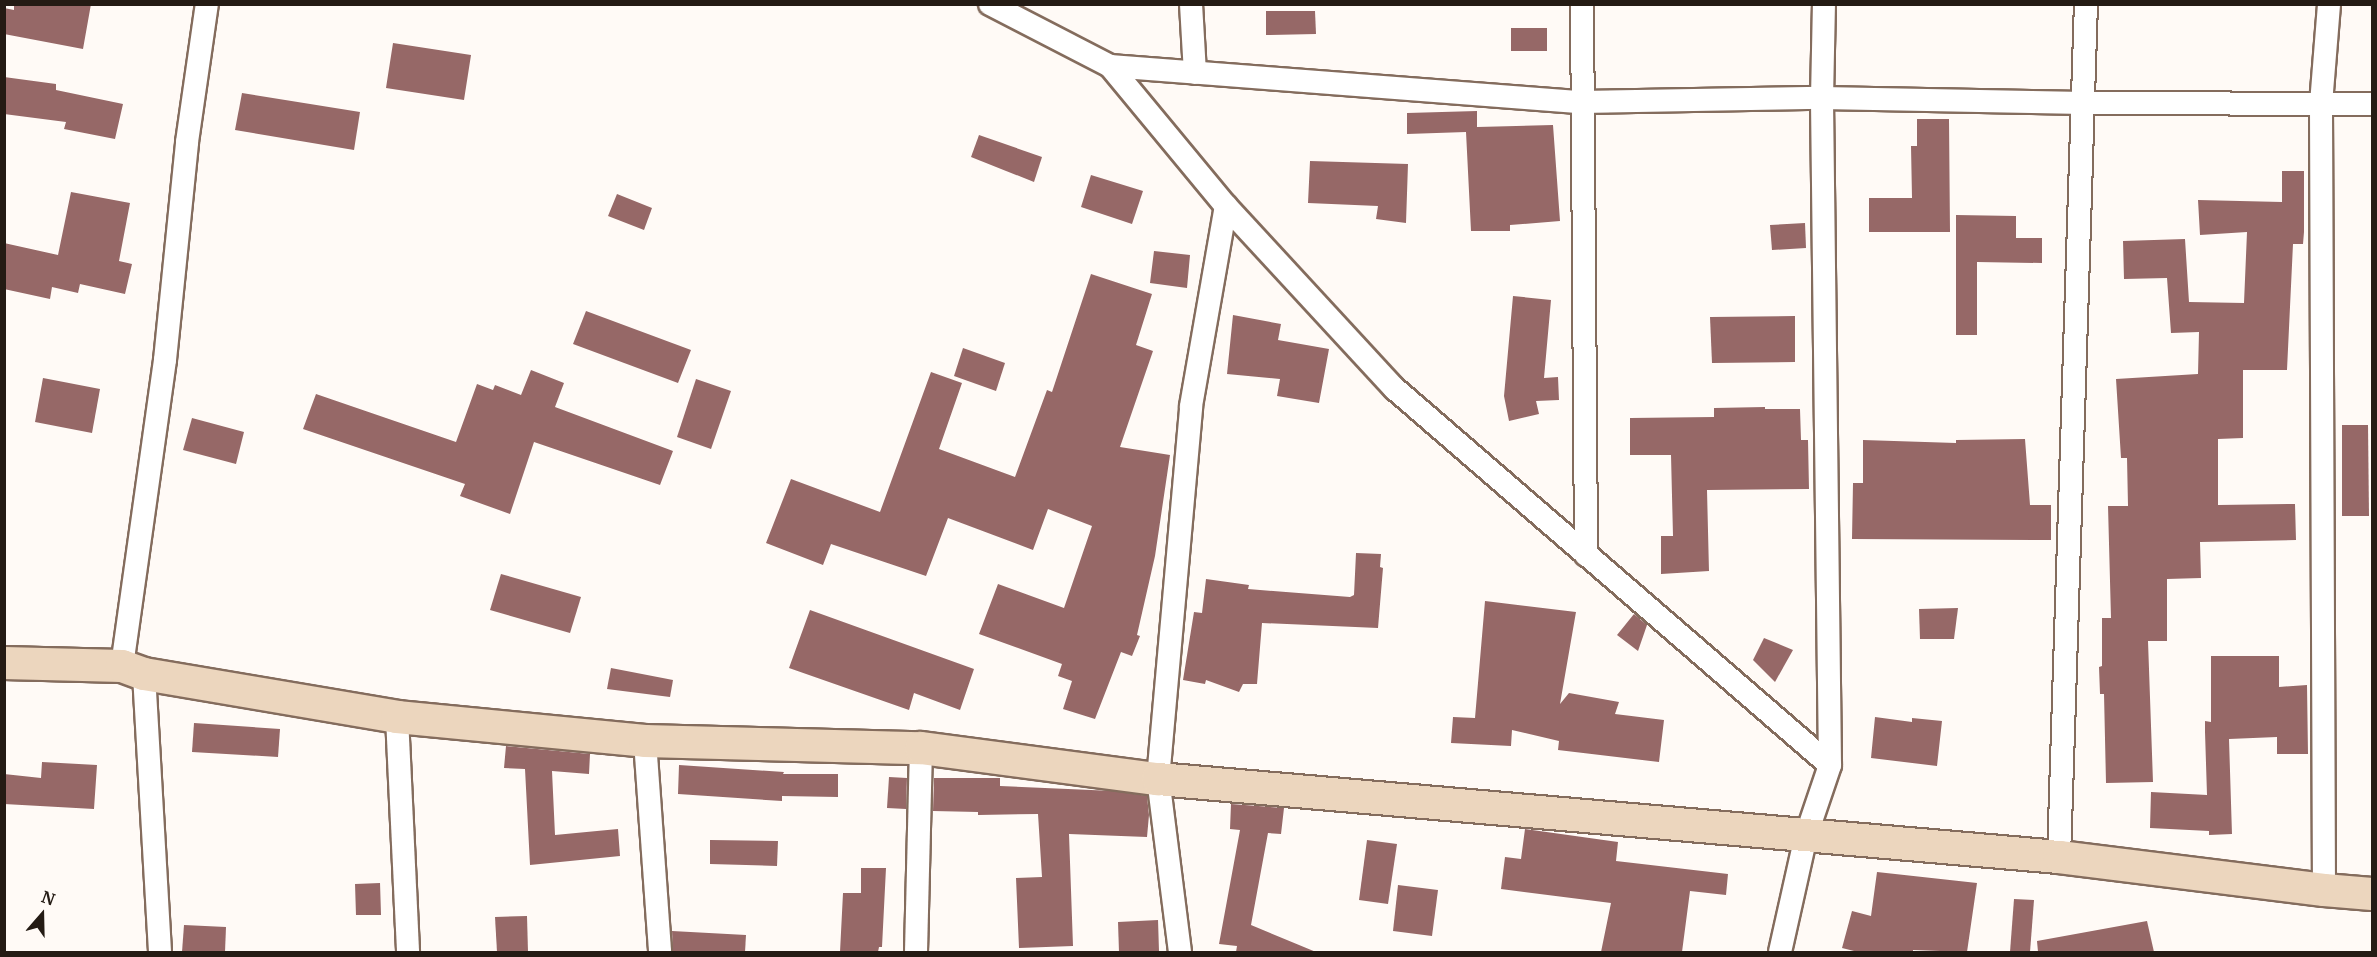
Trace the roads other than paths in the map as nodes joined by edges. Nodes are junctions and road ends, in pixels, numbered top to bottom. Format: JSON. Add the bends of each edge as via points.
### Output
{"nodes":[{"id":1,"x":207,"y":4,"type":"edge"},
{"id":2,"x":990,"y":4,"type":"edge"},
{"id":3,"x":1191,"y":4,"type":"edge"},
{"id":4,"x":1582,"y":4,"type":"edge"},
{"id":5,"x":1824,"y":4,"type":"edge"},
{"id":6,"x":2086,"y":4,"type":"edge"},
{"id":7,"x":2329,"y":4,"type":"edge"},
{"id":8,"x":1110,"y":66,"type":"junction"},
{"id":9,"x":1195,"y":73,"type":"junction"},
{"id":10,"x":1822,"y":98,"type":"junction"},
{"id":11,"x":1581,"y":102,"type":"junction"},
{"id":12,"x":2084,"y":104,"type":"junction"},
{"id":13,"x":2321,"y":104,"type":"junction"},
{"id":14,"x":2373,"y":104,"type":"edge"},
{"id":15,"x":1226,"y":206,"type":"junction"},
{"id":16,"x":1586,"y":555,"type":"junction"},
{"id":17,"x":4,"y":663,"type":"edge"},
{"id":18,"x":133,"y":670,"type":"junction"},
{"id":19,"x":397,"y":717,"type":"junction"},
{"id":20,"x":645,"y":741,"type":"junction"},
{"id":21,"x":921,"y":748,"type":"junction"},
{"id":22,"x":1830,"y":765,"type":"junction"},
{"id":23,"x":1158,"y":779,"type":"junction"},
{"id":24,"x":1806,"y":836,"type":"junction"},
{"id":25,"x":2059,"y":857,"type":"junction"},
{"id":26,"x":2324,"y":890,"type":"junction"},
{"id":27,"x":2373,"y":894,"type":"edge"},
{"id":28,"x":160,"y":952,"type":"edge"},
{"id":29,"x":408,"y":952,"type":"edge"},
{"id":30,"x":660,"y":952,"type":"edge"},
{"id":31,"x":916,"y":952,"type":"edge"},
{"id":32,"x":1180,"y":952,"type":"edge"},
{"id":33,"x":1780,"y":952,"type":"edge"}],
"edges":[{"from":1,"to":18,"type":"street","via":[[187,142]]},
{"from":2,"to":8,"type":"street"},
{"from":3,"to":9,"type":"street"},
{"from":4,"to":11,"type":"street"},
{"from":5,"to":10,"type":"street"},
{"from":6,"to":12,"type":"street"},
{"from":7,"to":13,"type":"street"},
{"from":8,"to":9,"type":"street"},
{"from":8,"to":15,"type":"street"},
{"from":9,"to":11,"type":"street"},
{"from":10,"to":11,"type":"street"},
{"from":10,"to":12,"type":"street"},
{"from":10,"to":22,"type":"street"},
{"from":11,"to":16,"type":"street"},
{"from":12,"to":13,"type":"street"},
{"from":12,"to":25,"type":"street"},
{"from":13,"to":14,"type":"street"},
{"from":13,"to":26,"type":"street"},
{"from":15,"to":16,"type":"street","via":[[1394,388]]},
{"from":15,"to":23,"type":"street","via":[[1190,417]]},
{"from":16,"to":22,"type":"street"},
{"from":17,"to":18,"type":"main road"},
{"from":18,"to":19,"type":"main road"},
{"from":18,"to":28,"type":"street"},
{"from":19,"to":20,"type":"main road"},
{"from":19,"to":29,"type":"street"},
{"from":20,"to":21,"type":"main road"},
{"from":20,"to":30,"type":"street"},
{"from":21,"to":23,"type":"main road"},
{"from":21,"to":31,"type":"street"},
{"from":22,"to":24,"type":"street"},
{"from":23,"to":24,"type":"main road"},
{"from":23,"to":32,"type":"street"},
{"from":24,"to":25,"type":"main road"},
{"from":24,"to":33,"type":"street"},
{"from":25,"to":26,"type":"main road"},
{"from":26,"to":27,"type":"main road"}]}
